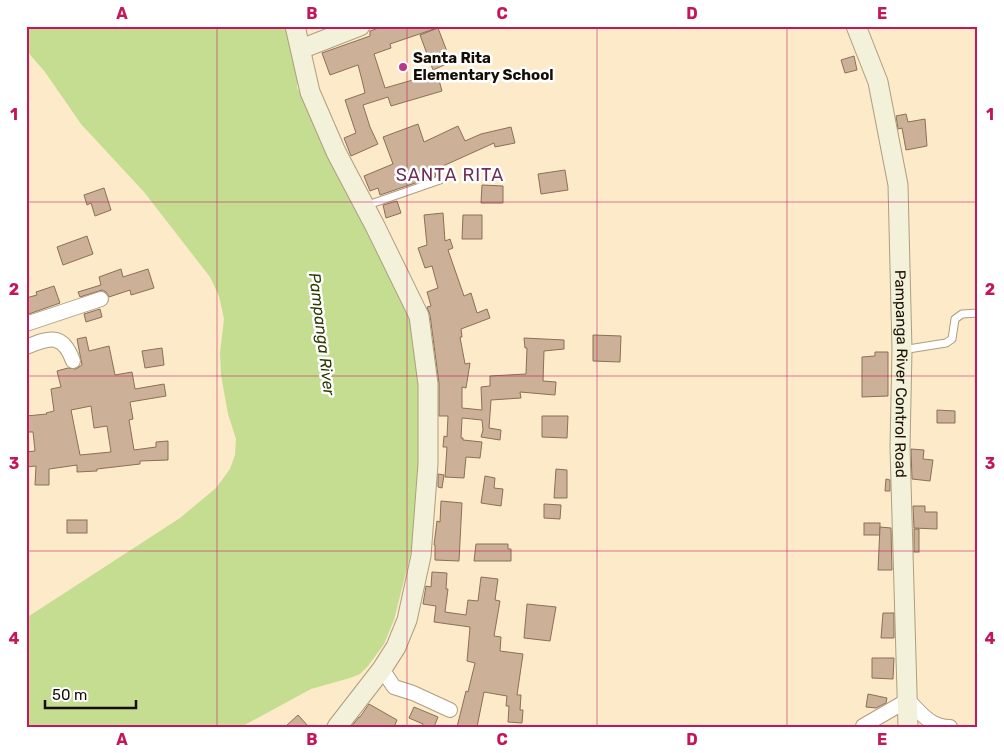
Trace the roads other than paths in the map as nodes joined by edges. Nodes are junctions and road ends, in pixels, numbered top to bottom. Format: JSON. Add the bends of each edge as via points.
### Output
{"nodes":[{"id":1,"x":295,"y":26,"type":"edge"},
{"id":2,"x":360,"y":26,"type":"edge"},
{"id":3,"x":856,"y":26,"type":"edge"},
{"id":4,"x":301,"y":48,"type":"junction"},
{"id":5,"x":440,"y":180,"type":"dead end"},
{"id":6,"x":365,"y":206,"type":"junction"},
{"id":7,"x":101,"y":299,"type":"dead end"},
{"id":8,"x":978,"y":313,"type":"edge"},
{"id":9,"x":26,"y":324,"type":"edge"},
{"id":10,"x":26,"y":347,"type":"edge"},
{"id":11,"x":902,"y":350,"type":"junction"},
{"id":12,"x":73,"y":362,"type":"dead end"},
{"id":13,"x":382,"y":669,"type":"junction"},
{"id":14,"x":908,"y":700,"type":"junction"},
{"id":15,"x":450,"y":710,"type":"dead end"},
{"id":16,"x":863,"y":726,"type":"edge"},
{"id":17,"x":337,"y":727,"type":"edge"},
{"id":18,"x":850,"y":727,"type":"edge"},
{"id":19,"x":908,"y":727,"type":"edge"},
{"id":20,"x":950,"y":727,"type":"edge"}],
"edges":[{"from":1,"to":4,"type":"street"},
{"from":2,"to":4,"type":"street"},
{"from":3,"to":11,"type":"street","name":"Pampanga River Control Road","via":[[878,82],[898,185]]},
{"from":4,"to":6,"type":"street","via":[[310,92],[336,152]]},
{"from":5,"to":6,"type":"lane"},
{"from":6,"to":13,"type":"street","via":[[419,316],[428,384],[428,464],[421,556],[407,620],[396,648]]},
{"from":7,"to":9,"type":"street"},
{"from":8,"to":11,"type":"lane","via":[[962,314],[955,319],[952,338],[946,343]]},
{"from":10,"to":12,"type":"street","via":[[46,339],[64,342]]},
{"from":11,"to":14,"type":"street","name":"Pampanga River Control Road","via":[[900,447]]},
{"from":13,"to":15,"type":"street","via":[[394,687]]},
{"from":13,"to":17,"type":"street"},
{"from":14,"to":16,"type":"street"},
{"from":14,"to":19,"type":"street","name":"Pampanga River Control Road"},
{"from":14,"to":20,"type":"street","via":[[932,723]]},
{"from":16,"to":18,"type":"street"}]}
